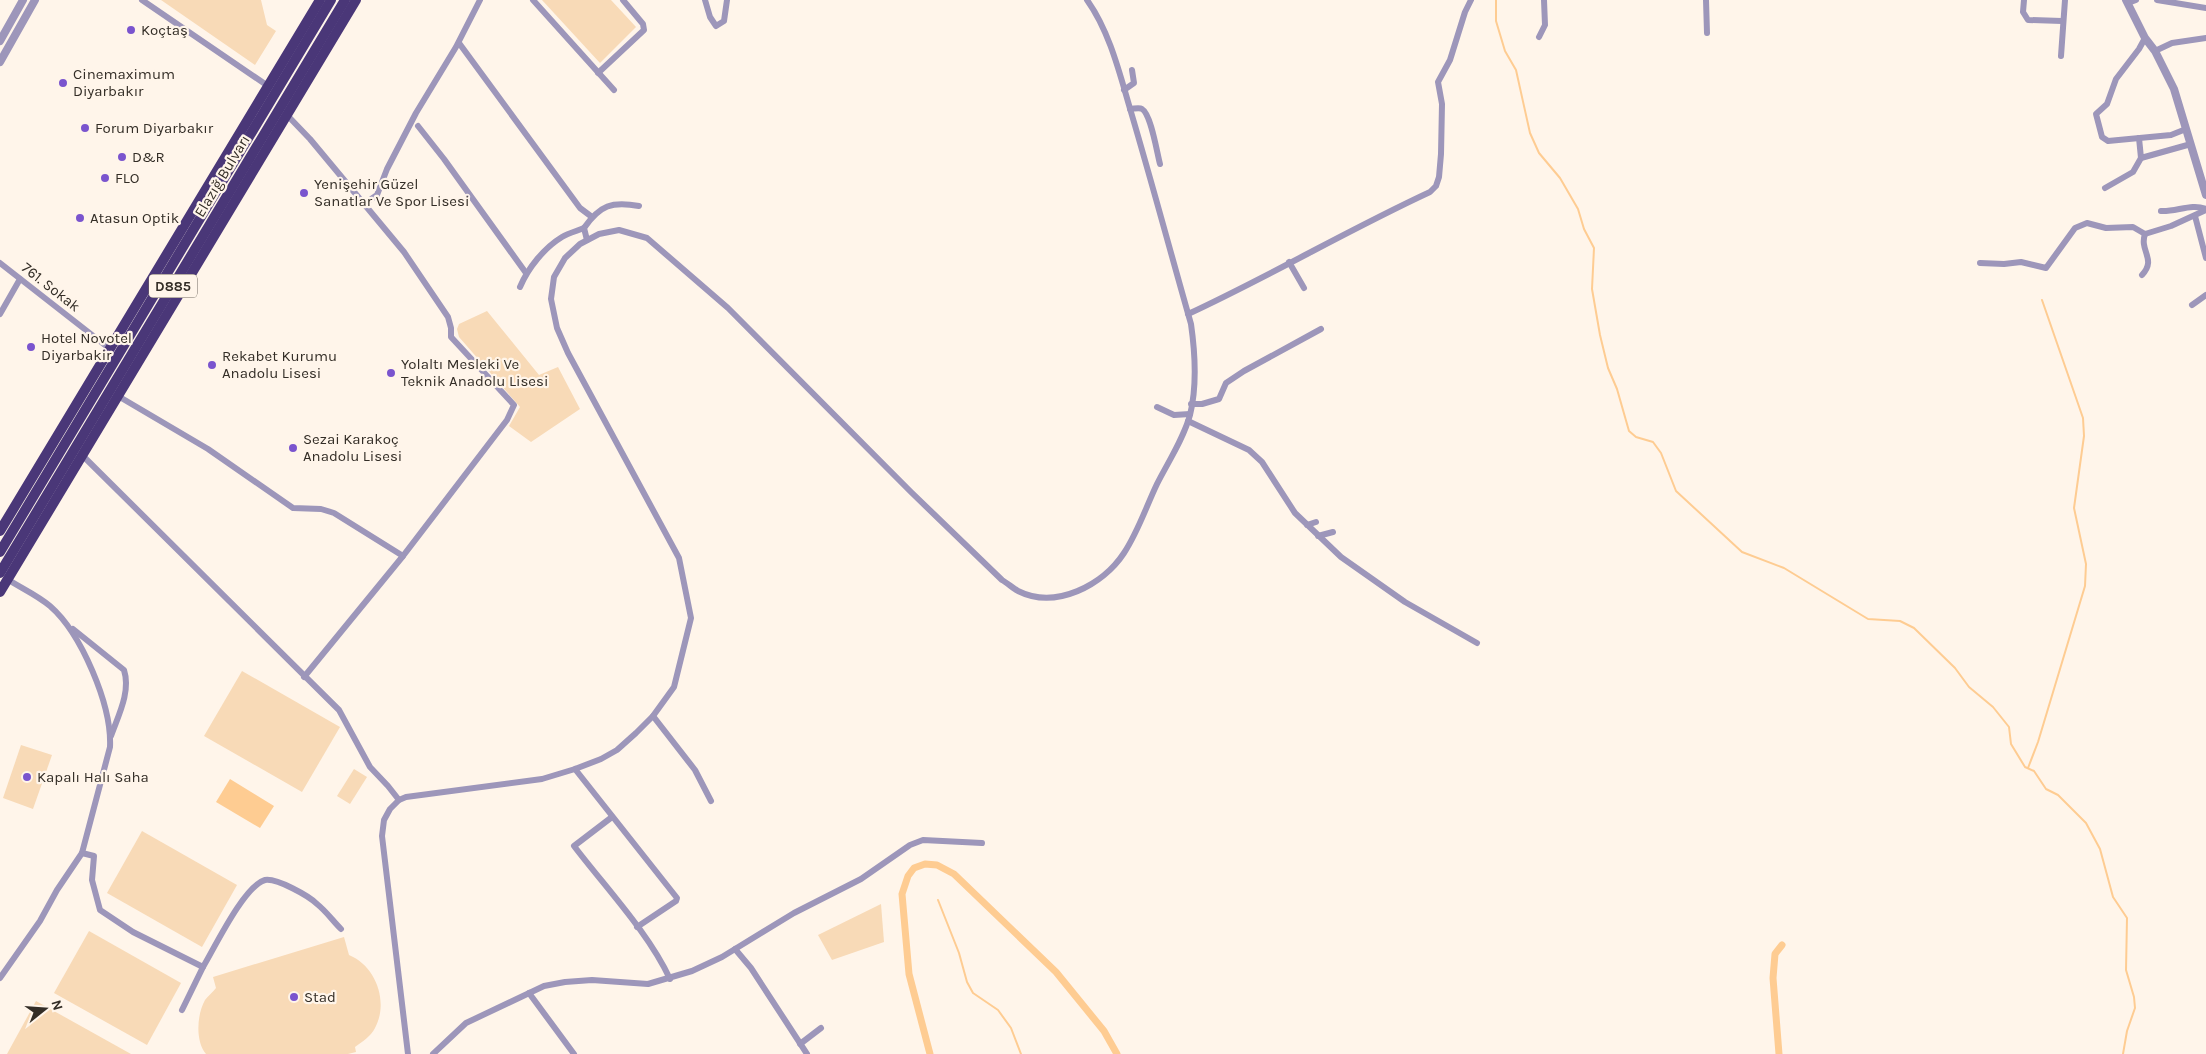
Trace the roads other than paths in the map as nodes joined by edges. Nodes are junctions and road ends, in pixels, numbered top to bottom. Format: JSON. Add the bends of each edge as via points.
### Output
{"nodes":[{"id":1,"x":23,"y":0,"type":"edge"},
{"id":2,"x":35,"y":0,"type":"edge"},
{"id":3,"x":142,"y":0,"type":"edge"},
{"id":4,"x":320,"y":0,"type":"edge"},
{"id":5,"x":331,"y":0,"type":"edge"},
{"id":6,"x":344,"y":0,"type":"edge"},
{"id":7,"x":356,"y":0,"type":"edge"},
{"id":8,"x":480,"y":0,"type":"edge"},
{"id":9,"x":533,"y":0,"type":"edge"},
{"id":10,"x":623,"y":0,"type":"edge"},
{"id":11,"x":705,"y":0,"type":"edge"},
{"id":12,"x":727,"y":0,"type":"edge"},
{"id":13,"x":1087,"y":0,"type":"edge"},
{"id":14,"x":1471,"y":0,"type":"edge"},
{"id":15,"x":1544,"y":0,"type":"edge"},
{"id":16,"x":1706,"y":0,"type":"edge"},
{"id":17,"x":2024,"y":0,"type":"edge"},
{"id":18,"x":2065,"y":0,"type":"edge"},
{"id":19,"x":2157,"y":0,"type":"edge"},
{"id":20,"x":2130,"y":1,"type":"edge"},
{"id":21,"x":2206,"y":8,"type":"edge"},
{"id":22,"x":2062,"y":21,"type":"junction"},
{"id":23,"x":1706,"y":33,"type":"dead end"},
{"id":24,"x":1539,"y":37,"type":"dead end"},
{"id":25,"x":2145,"y":38,"type":"junction"},
{"id":26,"x":2206,"y":38,"type":"edge"},
{"id":27,"x":0,"y":41,"type":"edge"},
{"id":28,"x":459,"y":43,"type":"junction"},
{"id":29,"x":2155,"y":51,"type":"junction"},
{"id":30,"x":2061,"y":56,"type":"dead end"},
{"id":31,"x":0,"y":62,"type":"edge"},
{"id":32,"x":1132,"y":70,"type":"dead end"},
{"id":33,"x":598,"y":73,"type":"junction"},
{"id":34,"x":268,"y":86,"type":"junction"},
{"id":35,"x":614,"y":90,"type":"dead end"},
{"id":36,"x":1124,"y":90,"type":"junction"},
{"id":37,"x":1130,"y":109,"type":"junction"},
{"id":38,"x":287,"y":115,"type":"junction"},
{"id":39,"x":418,"y":126,"type":"dead end"},
{"id":40,"x":2186,"y":129,"type":"junction"},
{"id":41,"x":2139,"y":138,"type":"junction"},
{"id":42,"x":2190,"y":144,"type":"junction"},
{"id":43,"x":2141,"y":158,"type":"junction"},
{"id":44,"x":1160,"y":164,"type":"dead end"},
{"id":45,"x":2105,"y":188,"type":"dead end"},
{"id":46,"x":2206,"y":195,"type":"edge"},
{"id":47,"x":364,"y":204,"type":"junction"},
{"id":48,"x":639,"y":206,"type":"dead end"},
{"id":49,"x":2206,"y":209,"type":"edge"},
{"id":50,"x":2161,"y":211,"type":"dead end"},
{"id":51,"x":2195,"y":216,"type":"junction"},
{"id":52,"x":592,"y":217,"type":"junction"},
{"id":53,"x":584,"y":228,"type":"junction"},
{"id":54,"x":2144,"y":234,"type":"junction"},
{"id":55,"x":587,"y":240,"type":"junction"},
{"id":56,"x":2206,"y":258,"type":"edge"},
{"id":57,"x":1289,"y":262,"type":"junction"},
{"id":58,"x":0,"y":263,"type":"edge"},
{"id":59,"x":1980,"y":263,"type":"dead end"},
{"id":60,"x":526,"y":273,"type":"junction"},
{"id":61,"x":2142,"y":275,"type":"dead end"},
{"id":62,"x":20,"y":279,"type":"junction"},
{"id":63,"x":520,"y":287,"type":"dead end"},
{"id":64,"x":1304,"y":288,"type":"dead end"},
{"id":65,"x":2206,"y":296,"type":"edge"},
{"id":66,"x":2192,"y":305,"type":"dead end"},
{"id":67,"x":0,"y":314,"type":"edge"},
{"id":68,"x":1188,"y":314,"type":"junction"},
{"id":69,"x":1321,"y":329,"type":"dead end"},
{"id":70,"x":110,"y":349,"type":"junction"},
{"id":71,"x":118,"y":396,"type":"junction"},
{"id":72,"x":1191,"y":404,"type":"junction"},
{"id":73,"x":1158,"y":407,"type":"dead end"},
{"id":74,"x":1190,"y":414,"type":"junction"},
{"id":75,"x":1188,"y":421,"type":"junction"},
{"id":76,"x":82,"y":455,"type":"junction"},
{"id":77,"x":1316,"y":522,"type":"dead end"},
{"id":78,"x":1307,"y":526,"type":"junction"},
{"id":79,"x":0,"y":531,"type":"edge"},
{"id":80,"x":1334,"y":532,"type":"dead end"},
{"id":81,"x":1318,"y":536,"type":"junction"},
{"id":82,"x":0,"y":552,"type":"edge"},
{"id":83,"x":403,"y":556,"type":"junction"},
{"id":84,"x":4,"y":576,"type":"edge"},
{"id":85,"x":0,"y":592,"type":"edge"},
{"id":86,"x":66,"y":623,"type":"junction"},
{"id":87,"x":1477,"y":643,"type":"dead end"},
{"id":88,"x":304,"y":677,"type":"junction"},
{"id":89,"x":653,"y":716,"type":"junction"},
{"id":90,"x":111,"y":737,"type":"junction"},
{"id":91,"x":575,"y":770,"type":"junction"},
{"id":92,"x":399,"y":800,"type":"junction"},
{"id":93,"x":711,"y":801,"type":"dead end"},
{"id":94,"x":612,"y":817,"type":"junction"},
{"id":95,"x":982,"y":843,"type":"dead end"},
{"id":96,"x":82,"y":853,"type":"junction"},
{"id":97,"x":637,"y":928,"type":"junction"},
{"id":98,"x":341,"y":929,"type":"dead end"},
{"id":99,"x":735,"y":949,"type":"junction"},
{"id":100,"x":203,"y":967,"type":"junction"},
{"id":101,"x":0,"y":978,"type":"edge"},
{"id":102,"x":670,"y":979,"type":"junction"},
{"id":103,"x":529,"y":993,"type":"junction"},
{"id":104,"x":182,"y":1010,"type":"dead end"},
{"id":105,"x":821,"y":1028,"type":"dead end"},
{"id":106,"x":800,"y":1044,"type":"junction"},
{"id":107,"x":408,"y":1054,"type":"edge"},
{"id":108,"x":433,"y":1054,"type":"edge"},
{"id":109,"x":574,"y":1054,"type":"edge"},
{"id":110,"x":808,"y":1054,"type":"edge"}],
"edges":[{"from":1,"to":27,"type":"street"},
{"from":2,"to":31,"type":"street"},
{"from":3,"to":34,"type":"street"},
{"from":4,"to":34,"type":"highway"},
{"from":5,"to":82,"type":"highway","name":"Elazığ Bulvarı","number":"D885"},
{"from":6,"to":84,"type":"highway","name":"Elazığ Bulvarı","number":"D885"},
{"from":7,"to":38,"type":"highway"},
{"from":8,"to":28,"type":"street"},
{"from":9,"to":33,"type":"street"},
{"from":10,"to":33,"type":"street","via":[[643,24],[644,30]]},
{"from":11,"to":12,"type":"street","via":[[716,26],[724,21]]},
{"from":13,"to":36,"type":"street","via":[[1115,60]]},
{"from":14,"to":57,"type":"street","via":[[1450,60],[1438,82],[1442,104],[1441,154],[1436,186],[1430,192]]},
{"from":15,"to":24,"type":"street","via":[[1545,25]]},
{"from":16,"to":23,"type":"street"},
{"from":17,"to":22,"type":"street","via":[[2023,12],[2028,20]]},
{"from":18,"to":22,"type":"street"},
{"from":19,"to":21,"type":"street"},
{"from":20,"to":25,"type":"street"},
{"from":22,"to":30,"type":"street"},
{"from":25,"to":29,"type":"street"},
{"from":25,"to":41,"type":"street","via":[[2116,78],[2107,104],[2096,114],[2102,136],[2108,141]]},
{"from":26,"to":29,"type":"street","via":[[2172,43]]},
{"from":28,"to":47,"type":"street","via":[[416,113],[377,195]]},
{"from":28,"to":52,"type":"street","via":[[580,208]]},
{"from":29,"to":40,"type":"street","via":[[2174,90]]},
{"from":32,"to":36,"type":"street","via":[[1134,83]]},
{"from":33,"to":35,"type":"street"},
{"from":34,"to":70,"type":"highway"},
{"from":36,"to":37,"type":"street"},
{"from":37,"to":44,"type":"street","via":[[1144,110]]},
{"from":37,"to":68,"type":"street"},
{"from":38,"to":47,"type":"street"},
{"from":38,"to":71,"type":"highway"},
{"from":39,"to":60,"type":"street"},
{"from":40,"to":41,"type":"street","via":[[2171,135]]},
{"from":40,"to":42,"type":"street"},
{"from":41,"to":43,"type":"street"},
{"from":42,"to":43,"type":"street"},
{"from":42,"to":46,"type":"street"},
{"from":43,"to":45,"type":"street","via":[[2133,172]]},
{"from":47,"to":83,"type":"street","via":[[404,252],[440,305],[448,318],[451,337],[514,405],[507,420]]},
{"from":48,"to":52,"type":"street","via":[[622,203],[605,206]]},
{"from":49,"to":50,"type":"street","via":[[2193,206]]},
{"from":49,"to":51,"type":"street"},
{"from":51,"to":54,"type":"street"},
{"from":51,"to":56,"type":"street"},
{"from":52,"to":53,"type":"street"},
{"from":53,"to":55,"type":"street"},
{"from":53,"to":60,"type":"street","via":[[562,237]]},
{"from":54,"to":59,"type":"street","via":[[2133,227],[2106,228],[2082,223],[2046,268],[2020,262]]},
{"from":54,"to":61,"type":"street","via":[[2149,259]]},
{"from":55,"to":75,"type":"street","via":[[619,230],[647,238],[728,308],[910,492],[1002,580],[1019,591],[1042,596],[1064,595],[1102,578],[1124,554]]},
{"from":55,"to":89,"type":"street","via":[[566,258],[554,277],[551,298],[557,328],[679,558],[691,618],[674,687]]},
{"from":57,"to":64,"type":"street"},
{"from":57,"to":68,"type":"street"},
{"from":58,"to":62,"type":"street","name":"761. Sokak"},
{"from":60,"to":63,"type":"street"},
{"from":62,"to":67,"type":"street"},
{"from":62,"to":70,"type":"street","name":"761. Sokak"},
{"from":65,"to":66,"type":"street"},
{"from":68,"to":72,"type":"street","via":[[1193,338]]},
{"from":69,"to":72,"type":"street","via":[[1244,371],[1226,384],[1219,399]]},
{"from":70,"to":79,"type":"highway"},
{"from":71,"to":76,"type":"highway"},
{"from":71,"to":83,"type":"street","via":[[208,450],[293,508],[334,513]]},
{"from":72,"to":74,"type":"street"},
{"from":73,"to":74,"type":"street","via":[[1174,415]]},
{"from":74,"to":75,"type":"street"},
{"from":75,"to":78,"type":"street","via":[[1249,450],[1262,462],[1277,488]]},
{"from":76,"to":84,"type":"highway"},
{"from":76,"to":88,"type":"street"},
{"from":77,"to":78,"type":"street"},
{"from":78,"to":81,"type":"street"},
{"from":80,"to":81,"type":"street"},
{"from":81,"to":87,"type":"street","via":[[1341,557],[1405,602]]},
{"from":83,"to":88,"type":"street"},
{"from":84,"to":85,"type":"highway"},
{"from":84,"to":86,"type":"street","via":[[49,605]]},
{"from":86,"to":90,"type":"street","via":[[93,672]]},
{"from":86,"to":90,"type":"street","via":[[124,670],[126,686]]},
{"from":88,"to":92,"type":"street","via":[[340,710],[370,767]]},
{"from":89,"to":91,"type":"street","via":[[617,750]]},
{"from":89,"to":93,"type":"street","via":[[695,770]]},
{"from":90,"to":96,"type":"street"},
{"from":91,"to":92,"type":"street","via":[[542,779],[419,794]]},
{"from":91,"to":94,"type":"street"},
{"from":92,"to":107,"type":"street","via":[[384,820],[382,836]]},
{"from":94,"to":97,"type":"street","via":[[574,846]]},
{"from":94,"to":97,"type":"street","via":[[677,898]]},
{"from":95,"to":99,"type":"street","via":[[923,840],[910,845],[861,879],[794,913]]},
{"from":96,"to":100,"type":"street","via":[[94,856],[92,880],[100,910],[133,932]]},
{"from":96,"to":101,"type":"street"},
{"from":97,"to":102,"type":"street"},
{"from":98,"to":100,"type":"street","via":[[317,903],[280,882],[266,880],[251,888]]},
{"from":99,"to":102,"type":"street"},
{"from":99,"to":106,"type":"street"},
{"from":100,"to":104,"type":"street"},
{"from":102,"to":103,"type":"street","via":[[648,984],[592,980],[565,982]]},
{"from":103,"to":108,"type":"street","via":[[466,1023]]},
{"from":103,"to":109,"type":"street"},
{"from":105,"to":106,"type":"street"},
{"from":106,"to":110,"type":"street"}]}
